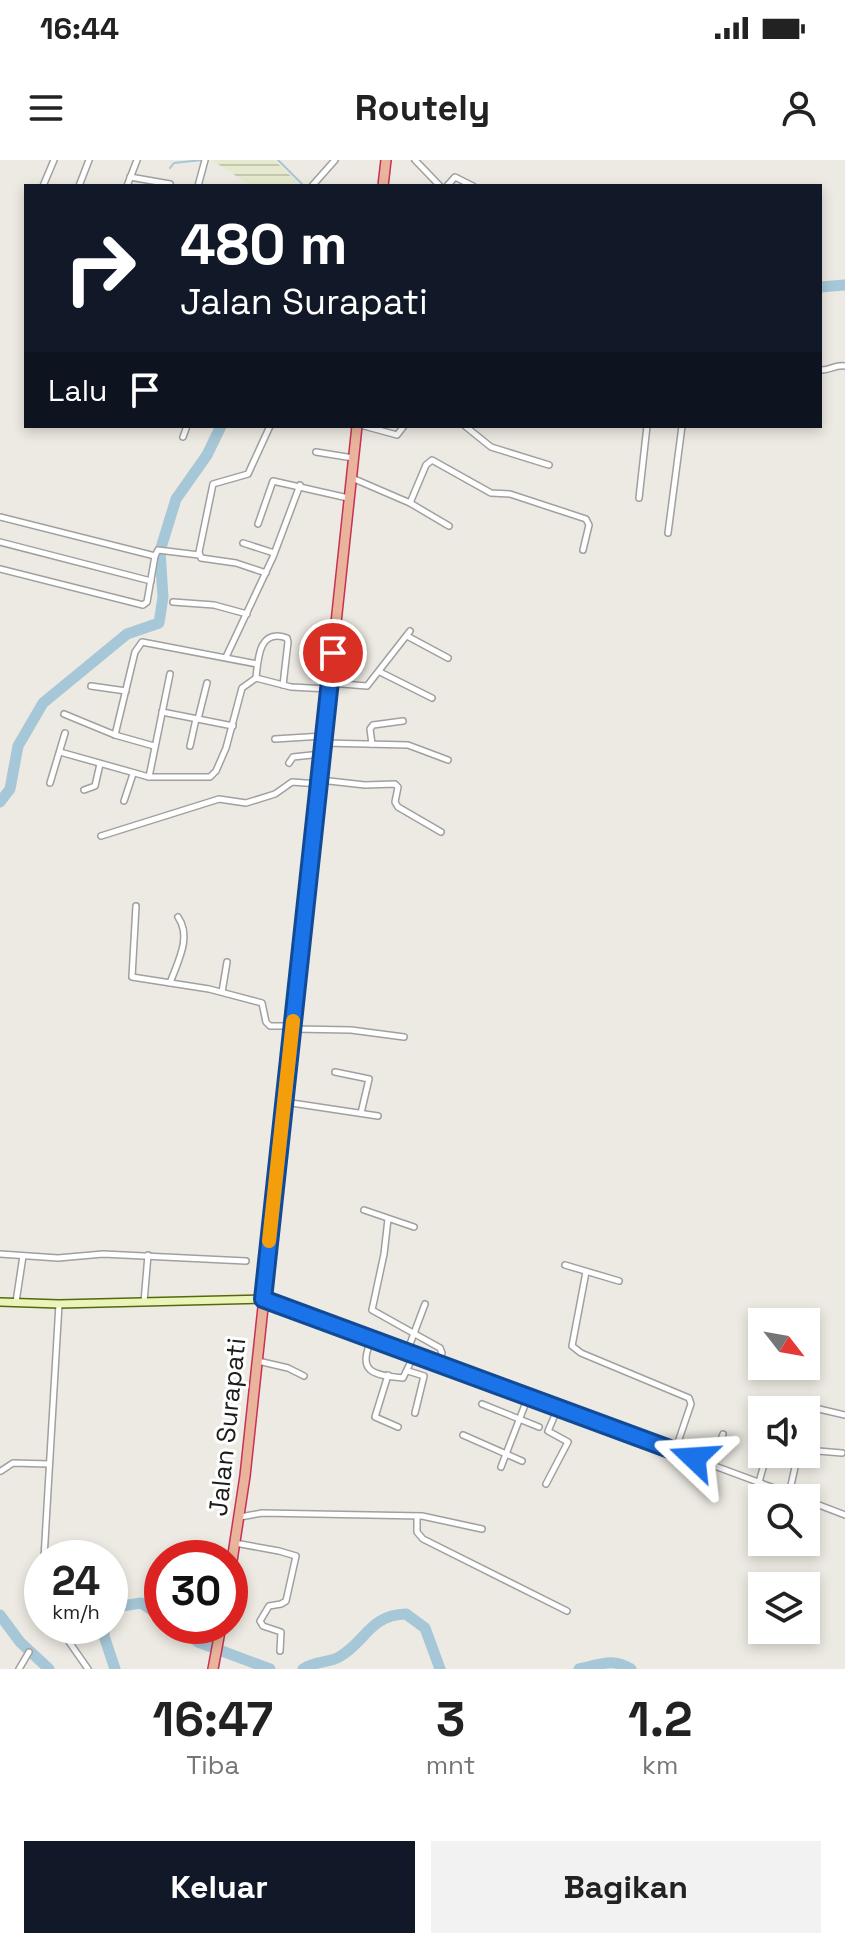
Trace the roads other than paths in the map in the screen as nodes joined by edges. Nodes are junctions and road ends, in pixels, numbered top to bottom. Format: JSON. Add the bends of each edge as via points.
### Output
{"nodes":[{"id":1,"x":54,"y":160,"type":"edge"},
{"id":2,"x":89,"y":160,"type":"edge"},
{"id":3,"x":137,"y":160,"type":"edge"},
{"id":4,"x":335,"y":160,"type":"edge"},
{"id":5,"x":386,"y":160,"type":"edge"},
{"id":6,"x":415,"y":160,"type":"edge"},
{"id":7,"x":204,"y":162,"type":"edge"},
{"id":8,"x":130,"y":177,"type":"junction"},
{"id":9,"x":44,"y":184,"type":"edge"},
{"id":10,"x":80,"y":184,"type":"edge"},
{"id":11,"x":128,"y":184,"type":"edge"},
{"id":12,"x":170,"y":184,"type":"dead end"},
{"id":13,"x":198,"y":184,"type":"edge"},
{"id":14,"x":314,"y":184,"type":"edge"},
{"id":15,"x":383,"y":184,"type":"edge"},
{"id":16,"x":438,"y":184,"type":"edge"},
{"id":17,"x":449,"y":184,"type":"edge"},
{"id":18,"x":469,"y":184,"type":"edge"},
{"id":19,"x":845,"y":366,"type":"edge"},
{"id":20,"x":822,"y":370,"type":"edge"},
{"id":21,"x":186,"y":428,"type":"edge"},
{"id":22,"x":269,"y":428,"type":"edge"},
{"id":23,"x":357,"y":428,"type":"edge"},
{"id":24,"x":371,"y":428,"type":"edge"},
{"id":25,"x":402,"y":428,"type":"edge"},
{"id":26,"x":467,"y":428,"type":"edge"},
{"id":27,"x":647,"y":428,"type":"edge"},
{"id":28,"x":682,"y":428,"type":"edge"},
{"id":29,"x":183,"y":437,"type":"dead end"},
{"id":30,"x":316,"y":452,"type":"dead end"},
{"id":31,"x":354,"y":458,"type":"junction"},
{"id":32,"x":549,"y":465,"type":"dead end"},
{"id":33,"x":352,"y":478,"type":"junction"},
{"id":34,"x":300,"y":485,"type":"junction"},
{"id":35,"x":349,"y":498,"type":"junction"},
{"id":36,"x":639,"y":498,"type":"dead end"},
{"id":37,"x":410,"y":503,"type":"junction"},
{"id":38,"x":0,"y":517,"type":"edge"},
{"id":39,"x":258,"y":524,"type":"dead end"},
{"id":40,"x":449,"y":526,"type":"dead end"},
{"id":41,"x":668,"y":533,"type":"dead end"},
{"id":42,"x":0,"y":542,"type":"edge"},
{"id":43,"x":243,"y":543,"type":"dead end"},
{"id":44,"x":583,"y":550,"type":"dead end"},
{"id":45,"x":156,"y":553,"type":"junction"},
{"id":46,"x":274,"y":553,"type":"junction"},
{"id":47,"x":199,"y":555,"type":"junction"},
{"id":48,"x":0,"y":569,"type":"edge"},
{"id":49,"x":266,"y":573,"type":"junction"},
{"id":50,"x":151,"y":581,"type":"junction"},
{"id":51,"x":173,"y":602,"type":"dead end"},
{"id":52,"x":247,"y":614,"type":"junction"},
{"id":53,"x":226,"y":657,"type":"junction"},
{"id":54,"x":448,"y":658,"type":"dead end"},
{"id":55,"x":257,"y":664,"type":"junction"},
{"id":56,"x":380,"y":672,"type":"junction"},
{"id":57,"x":170,"y":674,"type":"dead end"},
{"id":58,"x":256,"y":678,"type":"junction"},
{"id":59,"x":207,"y":683,"type":"dead end"},
{"id":60,"x":283,"y":685,"type":"junction"},
{"id":61,"x":91,"y":686,"type":"dead end"},
{"id":62,"x":329,"y":686,"type":"junction"},
{"id":63,"x":126,"y":691,"type":"junction"},
{"id":64,"x":432,"y":698,"type":"dead end"},
{"id":65,"x":162,"y":712,"type":"junction"},
{"id":66,"x":64,"y":714,"type":"dead end"},
{"id":67,"x":197,"y":719,"type":"junction"},
{"id":68,"x":403,"y":721,"type":"dead end"},
{"id":69,"x":233,"y":726,"type":"junction"},
{"id":70,"x":65,"y":733,"type":"dead end"},
{"id":71,"x":115,"y":735,"type":"junction"},
{"id":72,"x":275,"y":739,"type":"dead end"},
{"id":73,"x":323,"y":739,"type":"junction"},
{"id":74,"x":372,"y":744,"type":"junction"},
{"id":75,"x":154,"y":746,"type":"junction"},
{"id":76,"x":190,"y":746,"type":"dead end"},
{"id":77,"x":60,"y":752,"type":"junction"},
{"id":78,"x":322,"y":754,"type":"junction"},
{"id":79,"x":448,"y":760,"type":"dead end"},
{"id":80,"x":289,"y":763,"type":"dead end"},
{"id":81,"x":100,"y":764,"type":"junction"},
{"id":82,"x":133,"y":774,"type":"junction"},
{"id":83,"x":149,"y":777,"type":"junction"},
{"id":84,"x":319,"y":782,"type":"junction"},
{"id":85,"x":50,"y":783,"type":"dead end"},
{"id":86,"x":84,"y":790,"type":"dead end"},
{"id":87,"x":124,"y":801,"type":"dead end"},
{"id":88,"x":441,"y":832,"type":"dead end"},
{"id":89,"x":101,"y":836,"type":"dead end"},
{"id":90,"x":136,"y":906,"type":"dead end"},
{"id":91,"x":178,"y":917,"type":"dead end"},
{"id":92,"x":227,"y":962,"type":"dead end"},
{"id":93,"x":170,"y":983,"type":"junction"},
{"id":94,"x":222,"y":992,"type":"junction"},
{"id":95,"x":292,"y":1028,"type":"junction"},
{"id":96,"x":404,"y":1037,"type":"dead end"},
{"id":97,"x":335,"y":1072,"type":"dead end"},
{"id":98,"x":284,"y":1102,"type":"junction"},
{"id":99,"x":361,"y":1113,"type":"junction"},
{"id":100,"x":378,"y":1116,"type":"dead end"},
{"id":101,"x":364,"y":1210,"type":"dead end"},
{"id":102,"x":388,"y":1219,"type":"junction"},
{"id":103,"x":414,"y":1227,"type":"dead end"},
{"id":104,"x":0,"y":1254,"type":"edge"},
{"id":105,"x":148,"y":1255,"type":"junction"},
{"id":106,"x":23,"y":1256,"type":"junction"},
{"id":107,"x":246,"y":1261,"type":"dead end"},
{"id":108,"x":565,"y":1265,"type":"dead end"},
{"id":109,"x":586,"y":1272,"type":"junction"},
{"id":110,"x":619,"y":1281,"type":"dead end"},
{"id":111,"x":263,"y":1299,"type":"junction"},
{"id":112,"x":0,"y":1302,"type":"edge"},
{"id":113,"x":144,"y":1302,"type":"junction"},
{"id":114,"x":16,"y":1303,"type":"junction"},
{"id":115,"x":59,"y":1304,"type":"junction"},
{"id":116,"x":425,"y":1304,"type":"dead end"},
{"id":117,"x":415,"y":1333,"type":"junction"},
{"id":118,"x":372,"y":1339,"type":"junction"},
{"id":119,"x":411,"y":1353,"type":"junction"},
{"id":120,"x":257,"y":1361,"type":"junction"},
{"id":121,"x":438,"y":1364,"type":"junction"},
{"id":122,"x":408,"y":1371,"type":"junction"},
{"id":123,"x":388,"y":1375,"type":"junction"},
{"id":124,"x":304,"y":1376,"type":"dead end"},
{"id":125,"x":528,"y":1397,"type":"junction"},
{"id":126,"x":482,"y":1404,"type":"dead end"},
{"id":127,"x":558,"y":1408,"type":"junction"},
{"id":128,"x":820,"y":1409,"type":"edge"},
{"id":129,"x":415,"y":1413,"type":"dead end"},
{"id":130,"x":845,"y":1415,"type":"edge"},
{"id":131,"x":518,"y":1419,"type":"junction"},
{"id":132,"x":398,"y":1427,"type":"dead end"},
{"id":133,"x":539,"y":1427,"type":"dead end"},
{"id":134,"x":723,"y":1434,"type":"dead end"},
{"id":135,"x":463,"y":1435,"type":"dead end"},
{"id":136,"x":675,"y":1451,"type":"junction"},
{"id":137,"x":820,"y":1451,"type":"edge"},
{"id":138,"x":506,"y":1453,"type":"junction"},
{"id":139,"x":842,"y":1453,"type":"dead end"},
{"id":140,"x":522,"y":1461,"type":"dead end"},
{"id":141,"x":49,"y":1464,"type":"junction"},
{"id":142,"x":712,"y":1465,"type":"junction"},
{"id":143,"x":501,"y":1467,"type":"dead end"},
{"id":144,"x":763,"y":1468,"type":"edge"},
{"id":145,"x":1,"y":1471,"type":"edge"},
{"id":146,"x":759,"y":1482,"type":"junction"},
{"id":147,"x":546,"y":1484,"type":"dead end"},
{"id":148,"x":764,"y":1484,"type":"edge"},
{"id":149,"x":820,"y":1505,"type":"edge"},
{"id":150,"x":845,"y":1515,"type":"edge"},
{"id":151,"x":417,"y":1516,"type":"junction"},
{"id":152,"x":240,"y":1517,"type":"junction"},
{"id":153,"x":482,"y":1529,"type":"dead end"},
{"id":154,"x":45,"y":1540,"type":"edge"},
{"id":155,"x":236,"y":1540,"type":"edge"},
{"id":156,"x":248,"y":1545,"type":"edge"},
{"id":157,"x":567,"y":1611,"type":"dead end"},
{"id":158,"x":71,"y":1644,"type":"edge"},
{"id":159,"x":218,"y":1644,"type":"edge"},
{"id":160,"x":280,"y":1651,"type":"dead end"},
{"id":161,"x":29,"y":1652,"type":"dead end"},
{"id":162,"x":213,"y":1668,"type":"edge"},
{"id":163,"x":19,"y":1669,"type":"edge"},
{"id":164,"x":88,"y":1669,"type":"edge"}],
"edges":[{"from":1,"to":9,"type":"street"},
{"from":2,"to":10,"type":"street"},
{"from":3,"to":8,"type":"street"},
{"from":4,"to":14,"type":"street"},
{"from":5,"to":15,"type":"highway"},
{"from":6,"to":16,"type":"street"},
{"from":7,"to":13,"type":"street"},
{"from":8,"to":11,"type":"street"},
{"from":8,"to":12,"type":"street"},
{"from":17,"to":18,"type":"street","via":[[455,177]]},
{"from":19,"to":20,"type":"street"},
{"from":21,"to":29,"type":"street"},
{"from":22,"to":47,"type":"street","via":[[248,474],[213,484]]},
{"from":23,"to":31,"type":"highway","name":"Jalan Surapati"},
{"from":24,"to":25,"type":"street","via":[[397,435]]},
{"from":26,"to":32,"type":"street","via":[[491,447]]},
{"from":27,"to":36,"type":"street"},
{"from":28,"to":41,"type":"street"},
{"from":30,"to":31,"type":"street"},
{"from":31,"to":33,"type":"highway","name":"Jalan Surapati"},
{"from":33,"to":35,"type":"highway","name":"Jalan Surapati"},
{"from":33,"to":37,"type":"street"},
{"from":34,"to":35,"type":"street"},
{"from":34,"to":39,"type":"street","via":[[272,482]]},
{"from":34,"to":46,"type":"street"},
{"from":35,"to":62,"type":"highway","name":"Jalan Surapati"},
{"from":37,"to":40,"type":"street"},
{"from":37,"to":44,"type":"street","via":[[432,460],[494,494],[510,494],[586,519]]},
{"from":38,"to":45,"type":"street"},
{"from":42,"to":50,"type":"street"},
{"from":43,"to":46,"type":"street"},
{"from":45,"to":47,"type":"street"},
{"from":45,"to":50,"type":"street"},
{"from":46,"to":49,"type":"street"},
{"from":47,"to":49,"type":"street"},
{"from":48,"to":50,"type":"street","via":[[143,605]]},
{"from":49,"to":52,"type":"street"},
{"from":51,"to":52,"type":"street"},
{"from":52,"to":53,"type":"street"},
{"from":53,"to":55,"type":"street"},
{"from":53,"to":63,"type":"street","via":[[142,642]]},
{"from":54,"to":56,"type":"street","via":[[408,634]]},
{"from":55,"to":58,"type":"street"},
{"from":55,"to":60,"type":"street","via":[[266,639],[287,638]]},
{"from":56,"to":62,"type":"street","via":[[367,686]]},
{"from":56,"to":64,"type":"street"},
{"from":57,"to":65,"type":"street"},
{"from":58,"to":60,"type":"street"},
{"from":58,"to":69,"type":"street","via":[[242,688]]},
{"from":59,"to":67,"type":"street"},
{"from":60,"to":62,"type":"street"},
{"from":61,"to":63,"type":"street"},
{"from":62,"to":73,"type":"highway","name":"Jalan Surapati"},
{"from":63,"to":71,"type":"street"},
{"from":65,"to":67,"type":"street"},
{"from":65,"to":75,"type":"street"},
{"from":66,"to":71,"type":"street"},
{"from":67,"to":69,"type":"street"},
{"from":67,"to":76,"type":"street"},
{"from":68,"to":74,"type":"street","via":[[373,725]]},
{"from":69,"to":83,"type":"street","via":[[212,776]]},
{"from":70,"to":77,"type":"street"},
{"from":71,"to":75,"type":"street"},
{"from":72,"to":73,"type":"street"},
{"from":73,"to":74,"type":"street"},
{"from":73,"to":78,"type":"highway","name":"Jalan Surapati"},
{"from":74,"to":79,"type":"street","via":[[408,745]]},
{"from":75,"to":83,"type":"street"},
{"from":77,"to":81,"type":"street"},
{"from":77,"to":85,"type":"street"},
{"from":78,"to":80,"type":"street","via":[[293,757]]},
{"from":78,"to":84,"type":"highway","name":"Jalan Surapati"},
{"from":81,"to":82,"type":"street"},
{"from":81,"to":86,"type":"street","via":[[95,786]]},
{"from":82,"to":83,"type":"street"},
{"from":82,"to":87,"type":"street"},
{"from":84,"to":88,"type":"street","via":[[395,784],[398,807]]},
{"from":84,"to":89,"type":"street","via":[[292,782],[246,803],[219,799]]},
{"from":84,"to":95,"type":"highway","name":"Jalan Surapati"},
{"from":90,"to":93,"type":"street","via":[[130,974]]},
{"from":91,"to":93,"type":"street","via":[[186,936]]},
{"from":92,"to":94,"type":"street"},
{"from":93,"to":94,"type":"street"},
{"from":94,"to":95,"type":"street","via":[[261,1002],[270,1026]]},
{"from":95,"to":96,"type":"street"},
{"from":95,"to":98,"type":"highway","name":"Jalan Surapati"},
{"from":97,"to":99,"type":"street","via":[[369,1079]]},
{"from":98,"to":99,"type":"street"},
{"from":98,"to":111,"type":"highway","name":"Jalan Surapati"},
{"from":99,"to":100,"type":"street"},
{"from":101,"to":102,"type":"street"},
{"from":102,"to":103,"type":"street"},
{"from":102,"to":117,"type":"street","via":[[371,1308]]},
{"from":104,"to":106,"type":"street"},
{"from":105,"to":106,"type":"street"},
{"from":105,"to":107,"type":"street"},
{"from":105,"to":113,"type":"street"},
{"from":106,"to":114,"type":"street"},
{"from":108,"to":109,"type":"street"},
{"from":109,"to":110,"type":"street"},
{"from":109,"to":136,"type":"street","via":[[572,1346],[689,1398]]},
{"from":111,"to":113,"type":"main road"},
{"from":111,"to":118,"type":"street"},
{"from":111,"to":120,"type":"highway","name":"Jalan Surapati"},
{"from":112,"to":114,"type":"main road"},
{"from":113,"to":115,"type":"main road"},
{"from":114,"to":115,"type":"main road"},
{"from":115,"to":141,"type":"street"},
{"from":116,"to":117,"type":"street"},
{"from":117,"to":119,"type":"street"},
{"from":117,"to":121,"type":"street","via":[[440,1348]]},
{"from":118,"to":119,"type":"street"},
{"from":118,"to":123,"type":"street","via":[[364,1363]]},
{"from":119,"to":121,"type":"street"},
{"from":119,"to":122,"type":"street"},
{"from":120,"to":124,"type":"street"},
{"from":120,"to":152,"type":"highway","name":"Jalan Surapati"},
{"from":121,"to":125,"type":"street"},
{"from":122,"to":123,"type":"street","via":[[403,1378]]},
{"from":122,"to":129,"type":"street","via":[[424,1376]]},
{"from":123,"to":132,"type":"street","via":[[375,1417]]},
{"from":125,"to":127,"type":"street"},
{"from":125,"to":131,"type":"street"},
{"from":126,"to":131,"type":"street"},
{"from":127,"to":136,"type":"street"},
{"from":127,"to":147,"type":"street","via":[[548,1431],[568,1442]]},
{"from":128,"to":130,"type":"street"},
{"from":131,"to":133,"type":"street"},
{"from":131,"to":138,"type":"street"},
{"from":134,"to":142,"type":"street"},
{"from":135,"to":138,"type":"street"},
{"from":136,"to":142,"type":"street"},
{"from":137,"to":139,"type":"street"},
{"from":138,"to":140,"type":"street"},
{"from":138,"to":143,"type":"street"},
{"from":141,"to":145,"type":"street","via":[[13,1463]]},
{"from":141,"to":154,"type":"street"},
{"from":142,"to":146,"type":"street"},
{"from":144,"to":146,"type":"street"},
{"from":146,"to":148,"type":"street"},
{"from":149,"to":150,"type":"street"},
{"from":151,"to":152,"type":"street"},
{"from":151,"to":153,"type":"street"},
{"from":151,"to":157,"type":"street","via":[[417,1532],[423,1539]]},
{"from":152,"to":155,"type":"highway","name":"Jalan Surapati"},
{"from":156,"to":160,"type":"street","via":[[296,1556],[286,1601],[269,1606],[260,1621],[281,1632]]},
{"from":158,"to":164,"type":"street"},
{"from":159,"to":162,"type":"highway"},
{"from":161,"to":163,"type":"street"}]}
